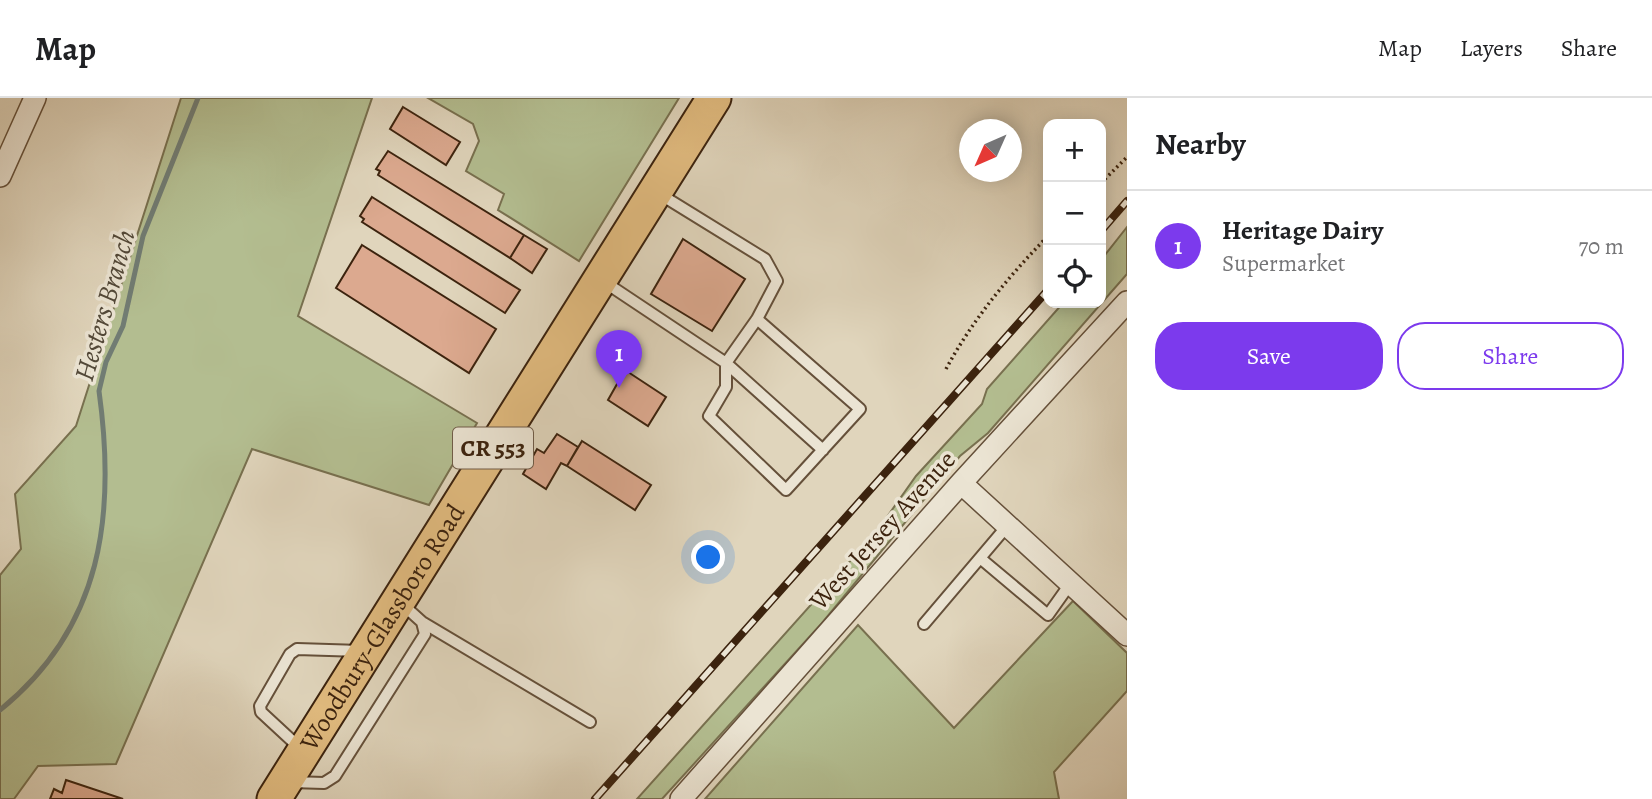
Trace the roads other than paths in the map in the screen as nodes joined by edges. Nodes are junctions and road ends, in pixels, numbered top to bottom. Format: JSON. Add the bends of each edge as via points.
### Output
{"nodes":[{"id":1,"x":35,"y":98,"type":"edge"},
{"id":2,"x":714,"y":98,"type":"edge"},
{"id":3,"x":0,"y":176,"type":"edge"},
{"id":4,"x":655,"y":191,"type":"junction"},
{"id":5,"x":600,"y":279,"type":"junction"},
{"id":6,"x":1127,"y":302,"type":"edge"},
{"id":7,"x":757,"y":319,"type":"junction"},
{"id":8,"x":726,"y":363,"type":"junction"},
{"id":9,"x":823,"y":450,"type":"junction"},
{"id":10,"x":961,"y":483,"type":"junction"},
{"id":11,"x":1008,"y":525,"type":"junction"},
{"id":12,"x":980,"y":558,"type":"junction"},
{"id":13,"x":1070,"y":584,"type":"junction"},
{"id":14,"x":397,"y":599,"type":"junction"},
{"id":15,"x":422,"y":622,"type":"junction"},
{"id":16,"x":924,"y":624,"type":"dead end"},
{"id":17,"x":1127,"y":635,"type":"edge"},
{"id":18,"x":365,"y":651,"type":"junction"},
{"id":19,"x":590,"y":722,"type":"dead end"},
{"id":20,"x":304,"y":751,"type":"junction"},
{"id":21,"x":279,"y":790,"type":"edge"},
{"id":22,"x":681,"y":799,"type":"edge"}],
"edges":[{"from":1,"to":3,"type":"street"},
{"from":2,"to":4,"type":"main road","name":"Woodbury-Glassboro Road","number":"CR 553"},
{"from":4,"to":5,"type":"main road","name":"Woodbury-Glassboro Road","number":"CR 553"},
{"from":4,"to":7,"type":"lane","via":[[765,259],[777,281]]},
{"from":5,"to":8,"type":"lane"},
{"from":5,"to":14,"type":"main road","name":"Woodbury-Glassboro Road","number":"CR 553"},
{"from":6,"to":10,"type":"street","name":"West Jersey Avenue"},
{"from":7,"to":8,"type":"lane"},
{"from":7,"to":9,"type":"lane","via":[[860,409]]},
{"from":8,"to":9,"type":"lane"},
{"from":8,"to":9,"type":"lane","via":[[726,387],[709,416],[786,490]]},
{"from":10,"to":11,"type":"street"},
{"from":10,"to":22,"type":"street","name":"West Jersey Avenue"},
{"from":11,"to":12,"type":"lane"},
{"from":11,"to":13,"type":"street"},
{"from":12,"to":13,"type":"lane","via":[[1048,615]]},
{"from":12,"to":16,"type":"lane"},
{"from":13,"to":17,"type":"street"},
{"from":14,"to":15,"type":"lane"},
{"from":14,"to":18,"type":"main road","name":"Woodbury-Glassboro Road","number":"CR 553"},
{"from":15,"to":19,"type":"lane"},
{"from":15,"to":21,"type":"lane","via":[[425,634],[335,776],[324,783]]},
{"from":18,"to":20,"type":"main road","name":"Woodbury-Glassboro Road","number":"CR 553"},
{"from":18,"to":20,"type":"lane","via":[[297,649],[290,654],[260,706]]},
{"from":20,"to":21,"type":"main road","name":"Woodbury-Glassboro Road","number":"CR 553"}]}
